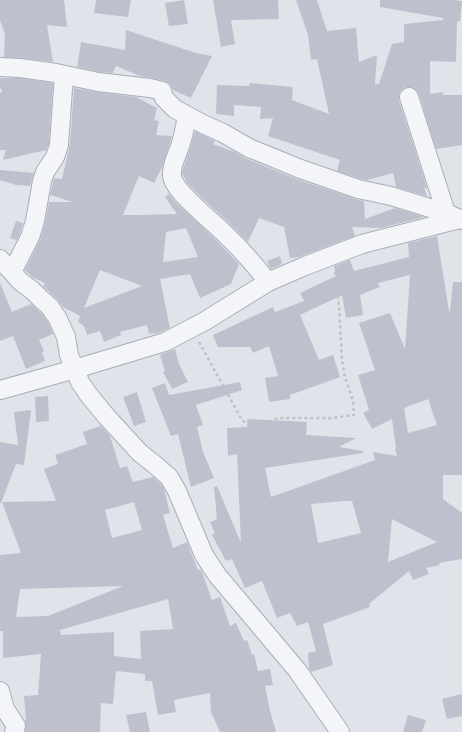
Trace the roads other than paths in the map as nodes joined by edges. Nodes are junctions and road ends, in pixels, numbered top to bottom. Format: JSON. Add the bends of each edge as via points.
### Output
{"nodes":[{"id":1,"x":0,"y":67,"type":"edge"},
{"id":2,"x":64,"y":74,"type":"junction"},
{"id":3,"x":409,"y":97,"type":"dead end"},
{"id":4,"x":188,"y":116,"type":"junction"},
{"id":5,"x":456,"y":217,"type":"edge"},
{"id":6,"x":0,"y":259,"type":"edge"},
{"id":7,"x":12,"y":272,"type":"junction"},
{"id":8,"x":268,"y":282,"type":"junction"},
{"id":9,"x":75,"y":369,"type":"junction"},
{"id":10,"x":0,"y":390,"type":"edge"},
{"id":11,"x":0,"y":691,"type":"edge"},
{"id":12,"x":14,"y":732,"type":"edge"},
{"id":13,"x":340,"y":732,"type":"edge"}],
"edges":[{"from":1,"to":2,"type":"street"},
{"from":2,"to":4,"type":"street","via":[[98,82],[162,91],[164,98],[175,109]]},
{"from":2,"to":7,"type":"street","via":[[59,145],[42,181],[30,237]]},
{"from":3,"to":5,"type":"street"},
{"from":4,"to":5,"type":"street","via":[[249,148],[298,168],[358,189],[391,196]]},
{"from":4,"to":8,"type":"street","via":[[171,177],[175,185],[225,233]]},
{"from":5,"to":8,"type":"street","via":[[362,244]]},
{"from":6,"to":7,"type":"street"},
{"from":7,"to":9,"type":"street","via":[[50,307],[58,319]]},
{"from":8,"to":9,"type":"street","via":[[165,342]]},
{"from":9,"to":10,"type":"street"},
{"from":9,"to":13,"type":"street","via":[[80,382],[106,416],[140,453],[169,477],[204,555],[217,575],[297,670]]},
{"from":11,"to":12,"type":"street","via":[[5,709],[16,726]]}]}
